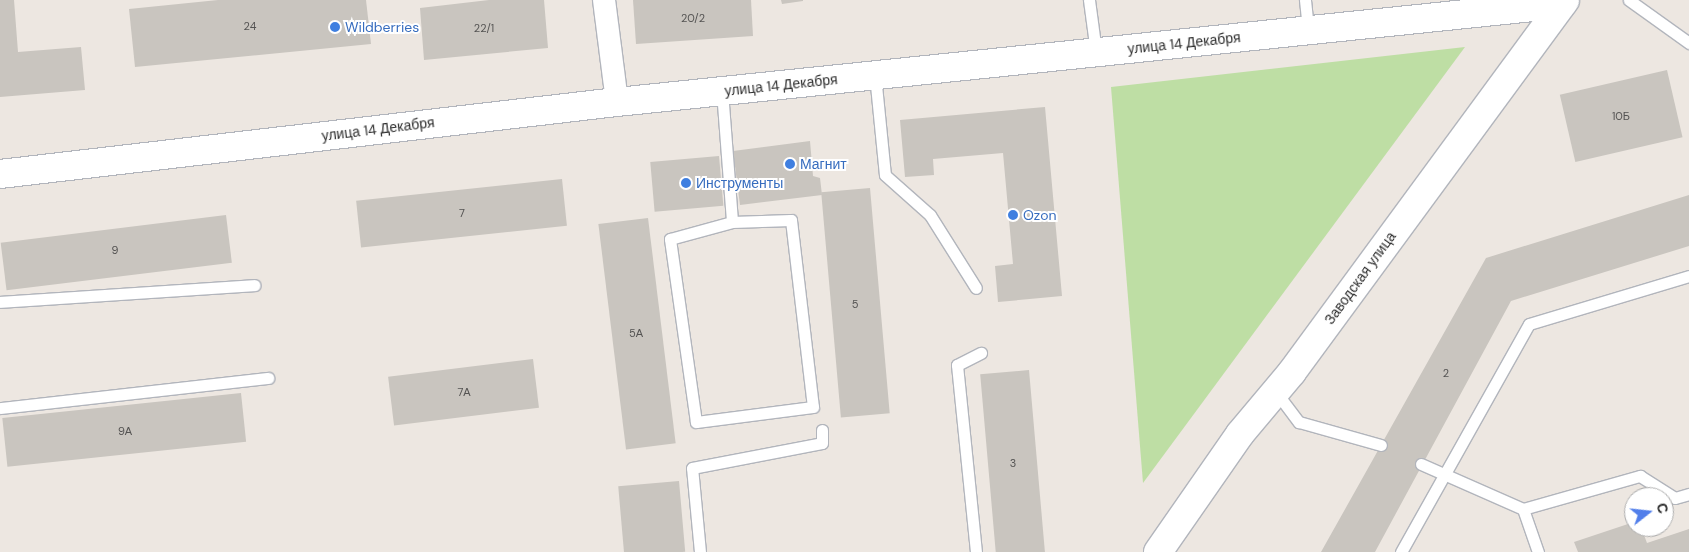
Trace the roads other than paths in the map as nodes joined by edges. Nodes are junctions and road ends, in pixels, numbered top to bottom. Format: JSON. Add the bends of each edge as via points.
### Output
{"nodes":[{"id":1,"x":604,"y":0,"type":"edge"},
{"id":2,"x":1089,"y":0,"type":"edge"},
{"id":3,"x":1305,"y":0,"type":"edge"},
{"id":4,"x":1629,"y":0,"type":"edge"},
{"id":5,"x":1564,"y":2,"type":"edge"},
{"id":6,"x":1308,"y":30,"type":"junction"},
{"id":7,"x":1689,"y":43,"type":"edge"},
{"id":8,"x":1096,"y":52,"type":"junction"},
{"id":9,"x":875,"y":75,"type":"junction"},
{"id":10,"x":722,"y":91,"type":"junction"},
{"id":11,"x":617,"y":102,"type":"junction"},
{"id":12,"x":0,"y":174,"type":"edge"},
{"id":13,"x":732,"y":222,"type":"junction"},
{"id":14,"x":1689,"y":276,"type":"edge"},
{"id":15,"x":254,"y":285,"type":"dead end"},
{"id":16,"x":976,"y":288,"type":"dead end"},
{"id":17,"x":0,"y":302,"type":"edge"},
{"id":18,"x":981,"y":353,"type":"dead end"},
{"id":19,"x":268,"y":378,"type":"dead end"},
{"id":20,"x":1275,"y":390,"type":"junction"},
{"id":21,"x":0,"y":408,"type":"edge"},
{"id":22,"x":822,"y":430,"type":"dead end"},
{"id":23,"x":1381,"y":446,"type":"dead end"},
{"id":24,"x":1421,"y":464,"type":"dead end"},
{"id":25,"x":1442,"y":475,"type":"junction"},
{"id":26,"x":1689,"y":494,"type":"edge"},
{"id":27,"x":1523,"y":509,"type":"junction"},
{"id":28,"x":700,"y":552,"type":"edge"},
{"id":29,"x":976,"y":552,"type":"edge"},
{"id":30,"x":1158,"y":552,"type":"edge"},
{"id":31,"x":1401,"y":552,"type":"edge"},
{"id":32,"x":1538,"y":552,"type":"edge"}],
"edges":[{"from":1,"to":11,"type":"street"},
{"from":2,"to":8,"type":"lane"},
{"from":3,"to":6,"type":"lane"},
{"from":4,"to":7,"type":"lane"},
{"from":5,"to":6,"type":"main road","name":"улица 14 Декабря"},
{"from":5,"to":20,"type":"main road","name":"Заводская улица"},
{"from":6,"to":8,"type":"main road","name":"улица 14 Декабря"},
{"from":8,"to":9,"type":"main road","name":"улица 14 Декабря"},
{"from":9,"to":10,"type":"main road","name":"улица 14 Декабря"},
{"from":9,"to":16,"type":"lane","via":[[886,175],[930,215]]},
{"from":10,"to":11,"type":"main road","name":"улица 14 Декабря"},
{"from":10,"to":13,"type":"lane"},
{"from":11,"to":12,"type":"main road","name":"улица 14 Декабря"},
{"from":13,"to":13,"type":"lane","via":[[791,220],[813,407],[696,422],[670,239]]},
{"from":14,"to":25,"type":"lane","via":[[1529,324]]},
{"from":15,"to":17,"type":"lane"},
{"from":18,"to":29,"type":"lane","via":[[957,365]]},
{"from":19,"to":21,"type":"lane"},
{"from":20,"to":23,"type":"lane","via":[[1299,422]]},
{"from":20,"to":30,"type":"main road","name":"Заводская улица"},
{"from":22,"to":28,"type":"lane","via":[[822,443],[692,468]]},
{"from":24,"to":25,"type":"lane"},
{"from":25,"to":27,"type":"lane"},
{"from":25,"to":31,"type":"lane"},
{"from":26,"to":27,"type":"lane","via":[[1675,498],[1640,476]]},
{"from":27,"to":32,"type":"lane"}]}
